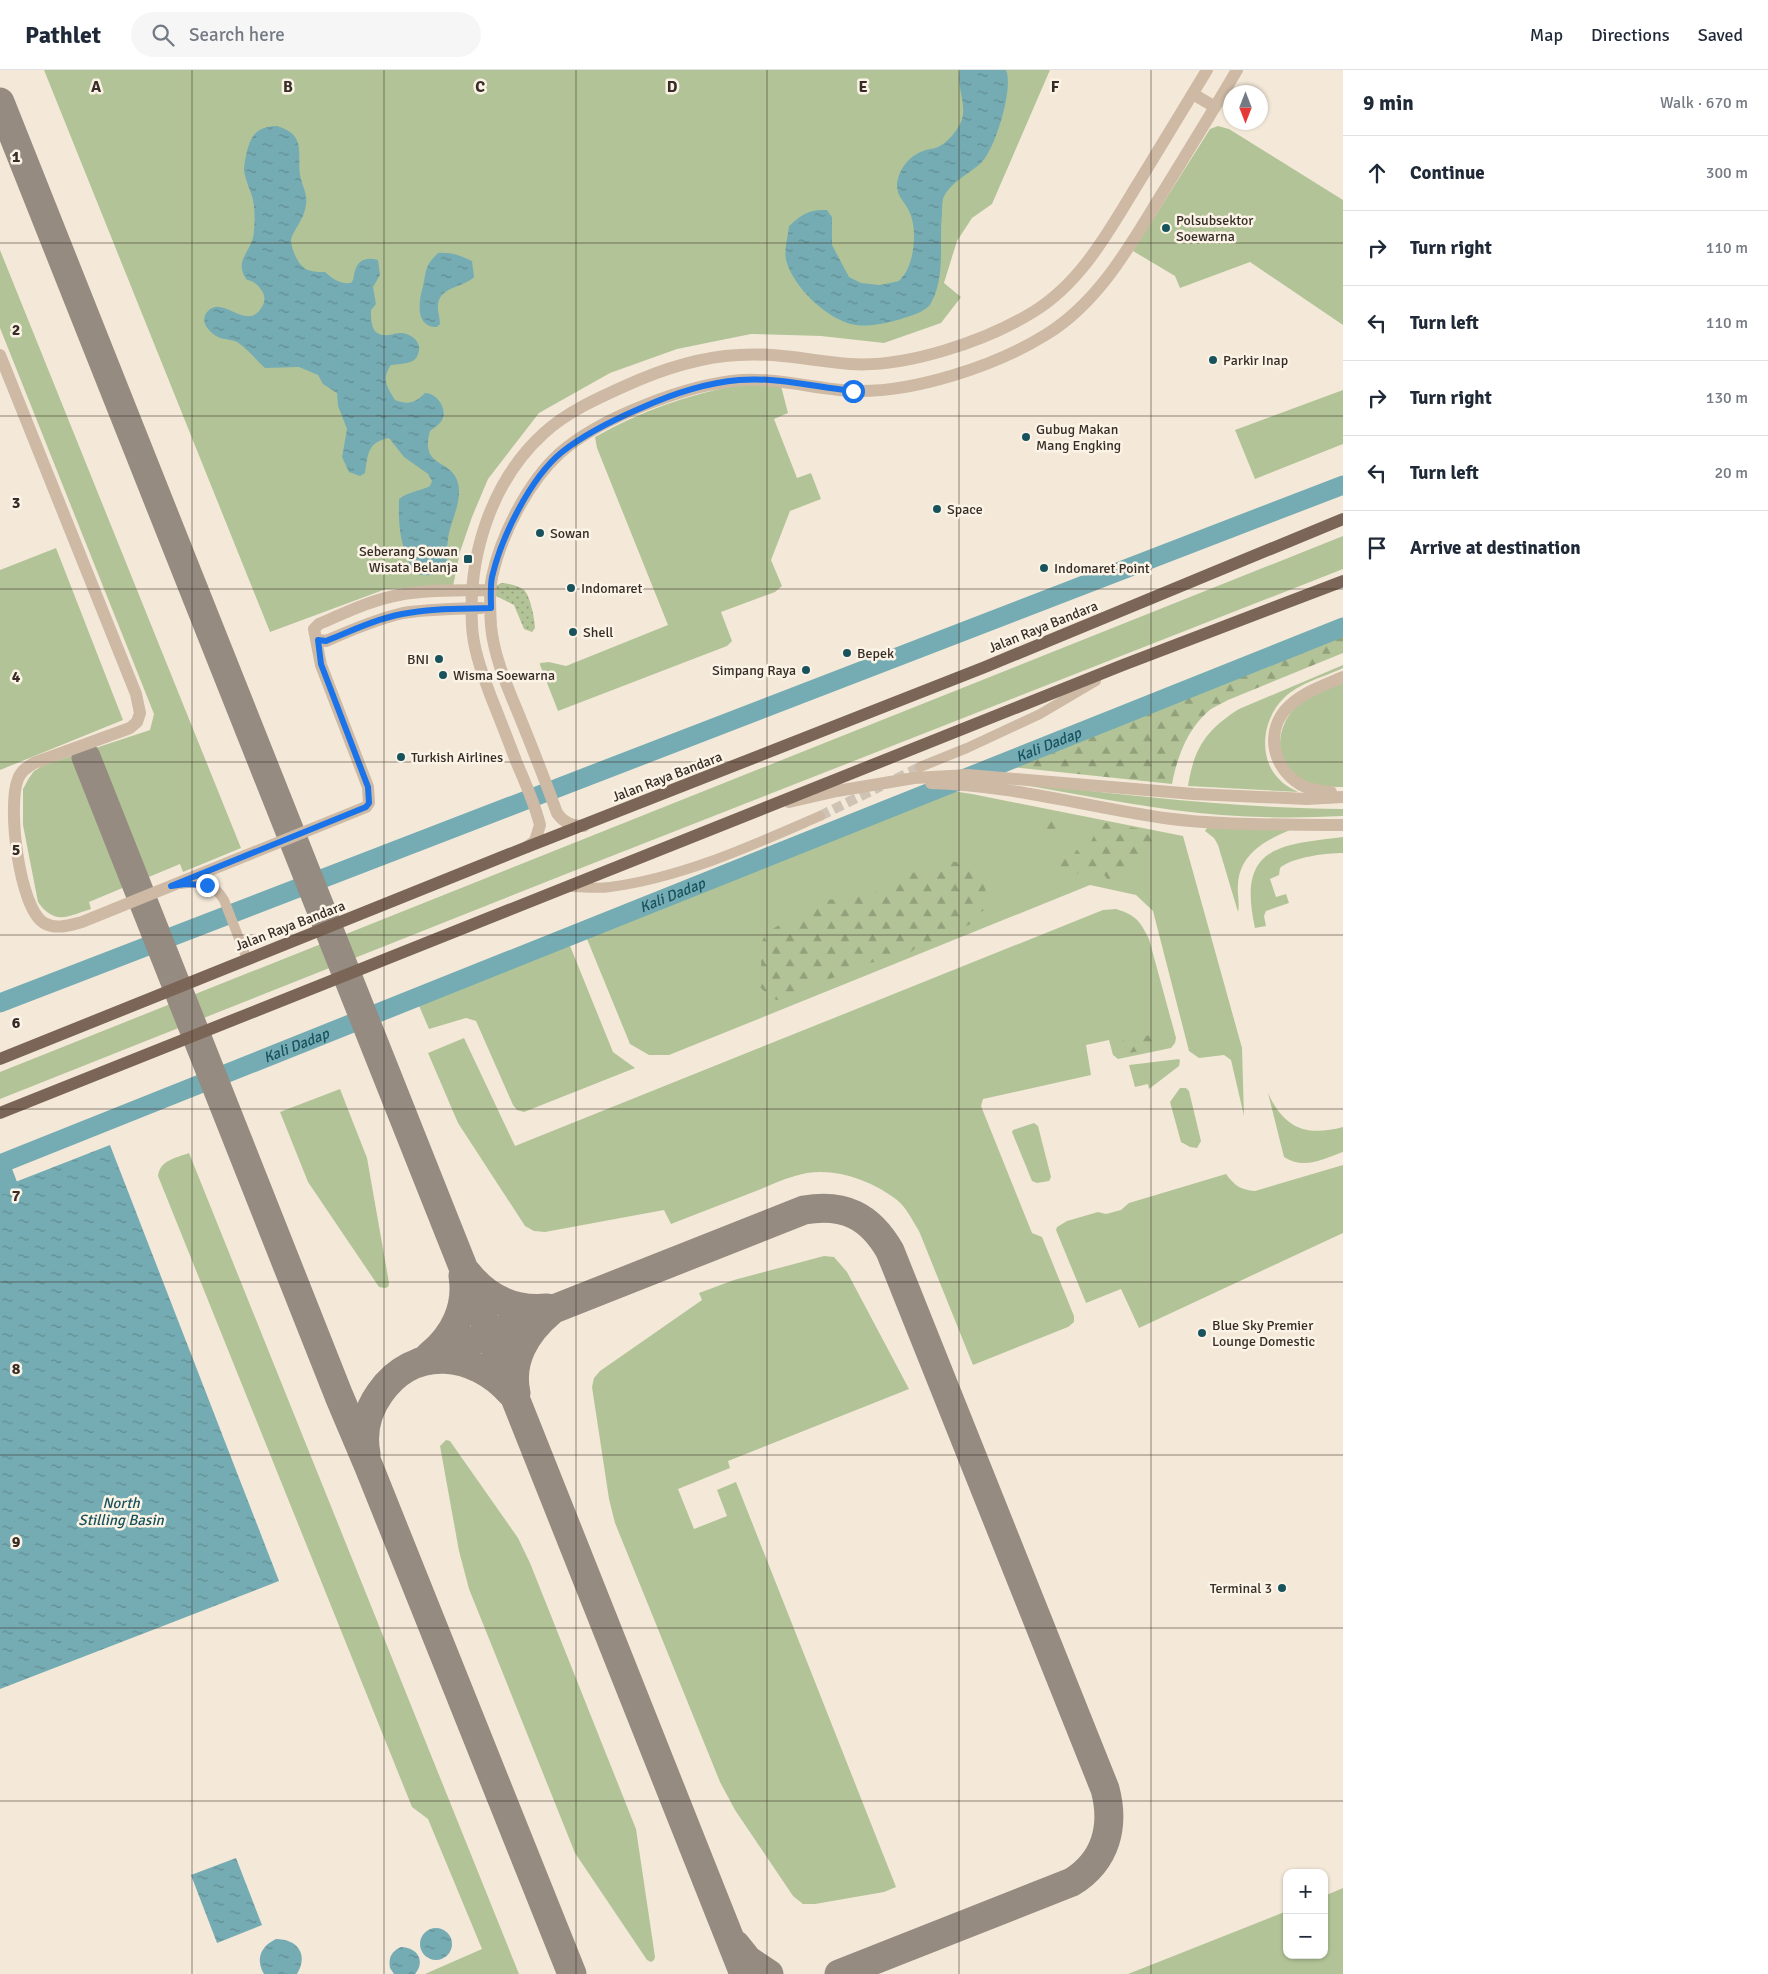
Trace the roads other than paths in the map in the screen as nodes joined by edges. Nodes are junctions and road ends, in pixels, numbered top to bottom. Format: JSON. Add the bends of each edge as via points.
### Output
{"nodes":[{"id":1,"x":1207,"y":70,"type":"edge"},
{"id":2,"x":1237,"y":70,"type":"edge"},
{"id":3,"x":1192,"y":94,"type":"junction"},
{"id":4,"x":1215,"y":107,"type":"junction"},
{"id":5,"x":0,"y":355,"type":"edge"},
{"id":6,"x":1343,"y":519,"type":"edge"},
{"id":7,"x":1343,"y":581,"type":"edge"},
{"id":8,"x":491,"y":590,"type":"junction"},
{"id":9,"x":472,"y":591,"type":"junction"},
{"id":10,"x":472,"y":608,"type":"junction"},
{"id":11,"x":491,"y":608,"type":"junction"},
{"id":12,"x":318,"y":640,"type":"junction"},
{"id":13,"x":1123,"y":665,"type":"junction"},
{"id":14,"x":1343,"y":677,"type":"edge"},
{"id":15,"x":920,"y":767,"type":"tunnel mouth"},
{"id":16,"x":874,"y":785,"type":"junction"},
{"id":17,"x":1343,"y":793,"type":"edge"},
{"id":18,"x":1343,"y":797,"type":"edge"},
{"id":19,"x":760,"y":809,"type":"junction"},
{"id":20,"x":820,"y":816,"type":"tunnel mouth"},
{"id":21,"x":1343,"y":825,"type":"edge"},
{"id":22,"x":584,"y":826,"type":"junction"},
{"id":23,"x":528,"y":847,"type":"junction"},
{"id":24,"x":171,"y":886,"type":"junction"},
{"id":25,"x":564,"y":887,"type":"junction"},
{"id":26,"x":247,"y":959,"type":"junction"},
{"id":27,"x":4,"y":1056,"type":"edge"},
{"id":28,"x":33,"y":1100,"type":"junction"},
{"id":29,"x":0,"y":1112,"type":"edge"},
{"id":30,"x":0,"y":1120,"type":"edge"}],
"edges":[{"from":1,"to":3,"type":"street"},
{"from":2,"to":4,"type":"street"},
{"from":3,"to":4,"type":"street"},
{"from":3,"to":9,"type":"street","via":[[1101,244],[1067,284],[1036,310],[1015,322],[952,347],[898,362],[852,364],[764,354],[735,355],[678,366],[601,396],[556,424],[524,455],[492,509],[476,554]]},
{"from":4,"to":8,"type":"street","via":[[1124,256],[1085,303],[1048,333],[985,363],[901,388],[853,391],[791,382],[739,380],[686,390],[611,421],[560,454],[539,477],[507,533]]},
{"from":5,"to":24,"type":"street","via":[[136,694],[140,713],[130,728],[34,763],[22,772],[16,787],[16,850],[31,907],[39,919],[52,926],[60,926],[82,922]]},
{"from":6,"to":22,"type":"main road","name":"Jalan Raya Bandara","via":[[985,667]]},
{"from":7,"to":13,"type":"main road"},
{"from":8,"to":9,"type":"street"},
{"from":8,"to":11,"type":"street"},
{"from":9,"to":10,"type":"street"},
{"from":9,"to":12,"type":"street","via":[[424,591],[372,602],[319,624],[314,632]]},
{"from":10,"to":11,"type":"street"},
{"from":10,"to":12,"type":"street","via":[[402,614],[326,641]]},
{"from":10,"to":23,"type":"street","via":[[475,646],[484,677],[539,819],[538,835]]},
{"from":11,"to":22,"type":"street","via":[[501,671],[557,813],[565,822]]},
{"from":12,"to":24,"type":"street","via":[[321,664],[368,787],[369,803],[353,813]]},
{"from":13,"to":15,"type":"street","via":[[1040,714]]},
{"from":13,"to":19,"type":"main road"},
{"from":14,"to":17,"type":"street","via":[[1308,692],[1288,707],[1277,724],[1274,741],[1277,759],[1293,780],[1315,790]]},
{"from":16,"to":18,"type":"street","via":[[968,774],[1252,798]]},
{"from":16,"to":19,"type":"street"},
{"from":16,"to":21,"type":"street","via":[[962,784],[1166,818],[1253,824]]},
{"from":19,"to":25,"type":"main road"},
{"from":20,"to":25,"type":"street","via":[[681,872],[608,887]]},
{"from":22,"to":23,"type":"main road","name":"Jalan Raya Bandara"},
{"from":23,"to":26,"type":"main road","name":"Jalan Raya Bandara"},
{"from":24,"to":26,"type":"street","via":[[207,885],[218,891]]},
{"from":25,"to":28,"type":"main road"},
{"from":26,"to":27,"type":"main road","name":"Jalan Raya Bandara"},
{"from":28,"to":29,"type":"main road"},
{"from":28,"to":30,"type":"main road"}]}
